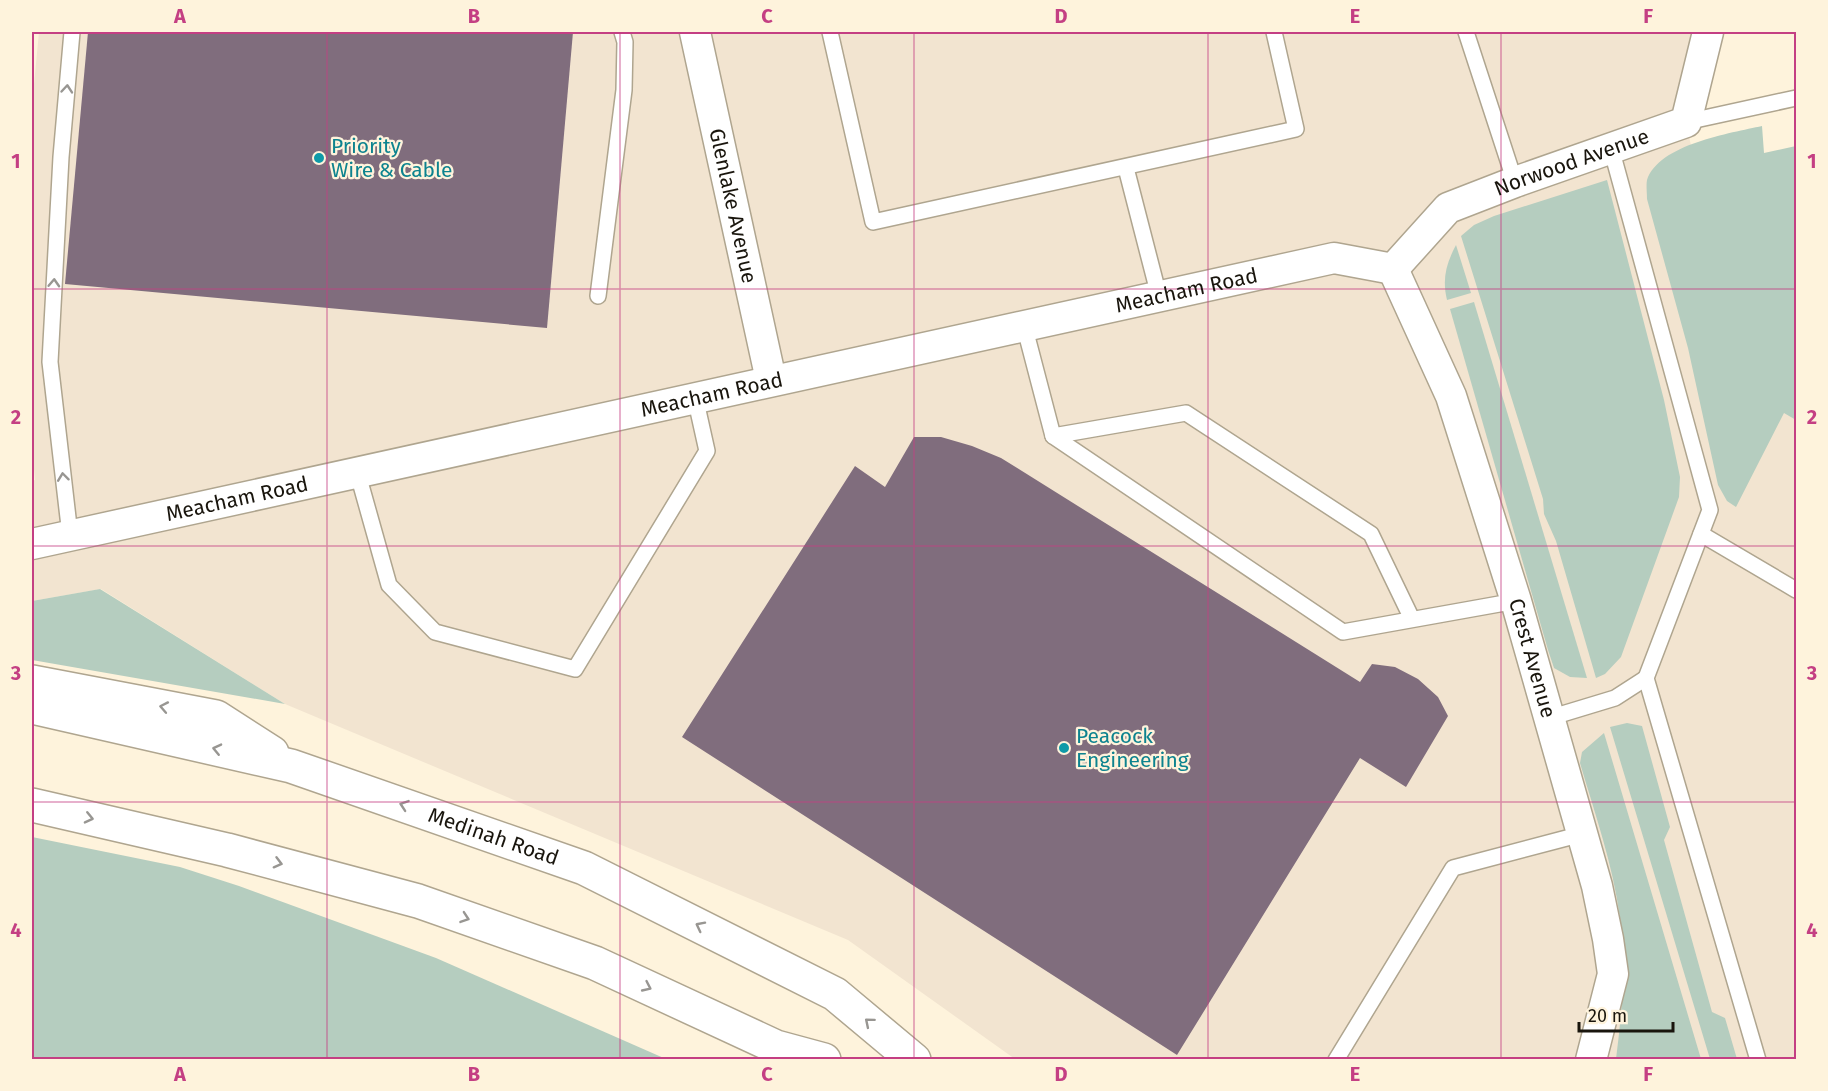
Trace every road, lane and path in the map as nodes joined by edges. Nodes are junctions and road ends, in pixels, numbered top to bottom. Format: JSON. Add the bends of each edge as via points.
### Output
{"nodes":[{"id":1,"x":72,"y":32,"type":"edge"},
{"id":2,"x":622,"y":32,"type":"edge"},
{"id":3,"x":695,"y":32,"type":"edge"},
{"id":4,"x":830,"y":32,"type":"edge"},
{"id":5,"x":1274,"y":32,"type":"edge"},
{"id":6,"x":1466,"y":32,"type":"edge"},
{"id":7,"x":1708,"y":32,"type":"edge"},
{"id":8,"x":1797,"y":98,"type":"edge"},
{"id":9,"x":1686,"y":122,"type":"junction"},
{"id":10,"x":1611,"y":148,"type":"junction"},
{"id":11,"x":1126,"y":168,"type":"junction"},
{"id":12,"x":1515,"y":182,"type":"junction"},
{"id":13,"x":1393,"y":269,"type":"junction"},
{"id":14,"x":598,"y":296,"type":"dead end"},
{"id":15,"x":1159,"y":296,"type":"junction"},
{"id":16,"x":1024,"y":325,"type":"junction"},
{"id":17,"x":771,"y":380,"type":"junction"},
{"id":18,"x":695,"y":397,"type":"junction"},
{"id":19,"x":1053,"y":436,"type":"junction"},
{"id":20,"x":357,"y":471,"type":"junction"},
{"id":21,"x":1701,"y":534,"type":"junction"},
{"id":22,"x":70,"y":535,"type":"junction"},
{"id":23,"x":32,"y":544,"type":"edge"},
{"id":24,"x":1797,"y":590,"type":"edge"},
{"id":25,"x":1516,"y":601,"type":"junction"},
{"id":26,"x":1412,"y":619,"type":"junction"},
{"id":27,"x":1646,"y":678,"type":"junction"},
{"id":28,"x":32,"y":682,"type":"edge"},
{"id":29,"x":32,"y":707,"type":"edge"},
{"id":30,"x":1549,"y":718,"type":"junction"},
{"id":31,"x":291,"y":766,"type":"junction"},
{"id":32,"x":32,"y":805,"type":"edge"},
{"id":33,"x":1582,"y":834,"type":"junction"},
{"id":34,"x":824,"y":1059,"type":"edge"},
{"id":35,"x":914,"y":1059,"type":"edge"},
{"id":36,"x":1336,"y":1059,"type":"edge"},
{"id":37,"x":1591,"y":1059,"type":"edge"},
{"id":38,"x":1758,"y":1059,"type":"edge"}],
"edges":[{"from":22,"to":1,"type":"lane","one_way":true,"via":[[50,362]]},
{"from":2,"to":14,"type":"lane","via":[[624,90]]},
{"from":3,"to":17,"type":"street","name":"Glenlake Avenue"},
{"from":4,"to":11,"type":"lane","via":[[873,222]]},
{"from":5,"to":11,"type":"lane","via":[[1296,129]]},
{"from":6,"to":12,"type":"lane"},
{"from":7,"to":9,"type":"street"},
{"from":8,"to":9,"type":"lane"},
{"from":9,"to":10,"type":"street","name":"Norwood Avenue"},
{"from":10,"to":12,"type":"street","name":"Norwood Avenue"},
{"from":10,"to":21,"type":"lane","via":[[1710,510]]},
{"from":11,"to":15,"type":"lane"},
{"from":12,"to":13,"type":"street","name":"Norwood Avenue","via":[[1448,208]]},
{"from":13,"to":15,"type":"street","name":"Meacham Road","via":[[1334,258]]},
{"from":13,"to":25,"type":"street","name":"Crest Avenue","via":[[1451,396]]},
{"from":15,"to":16,"type":"street","name":"Meacham Road"},
{"from":16,"to":17,"type":"street","name":"Meacham Road"},
{"from":16,"to":19,"type":"lane"},
{"from":17,"to":18,"type":"street","name":"Meacham Road"},
{"from":18,"to":20,"type":"street","name":"Meacham Road"},
{"from":18,"to":20,"type":"lane","via":[[707,451],[574,669],[435,632],[389,585]]},
{"from":19,"to":26,"type":"lane","via":[[1344,632]]},
{"from":19,"to":26,"type":"lane","via":[[1186,413],[1371,534]]},
{"from":20,"to":22,"type":"street","name":"Meacham Road"},
{"from":21,"to":24,"type":"lane"},
{"from":21,"to":27,"type":"lane"},
{"from":22,"to":23,"type":"street","name":"Meacham Road"},
{"from":25,"to":26,"type":"lane"},
{"from":25,"to":30,"type":"street","name":"Crest Avenue"},
{"from":27,"to":30,"type":"lane","via":[[1615,698]]},
{"from":27,"to":38,"type":"lane"},
{"from":31,"to":28,"type":"main road","one_way":true,"via":[[216,717]]},
{"from":31,"to":29,"type":"main road","name":"Medinah Road","one_way":true},
{"from":30,"to":33,"type":"street","name":"Crest Avenue"},
{"from":35,"to":31,"type":"main road","name":"Medinah Road","one_way":true,"via":[[835,994],[584,868]]},
{"from":32,"to":34,"type":"main road","one_way":true,"via":[[227,849],[418,901],[594,963],[776,1047]]},
{"from":33,"to":36,"type":"lane","via":[[1454,868]]},
{"from":33,"to":37,"type":"street","name":"Crest Avenue","via":[[1597,886],[1613,974]]}]}
